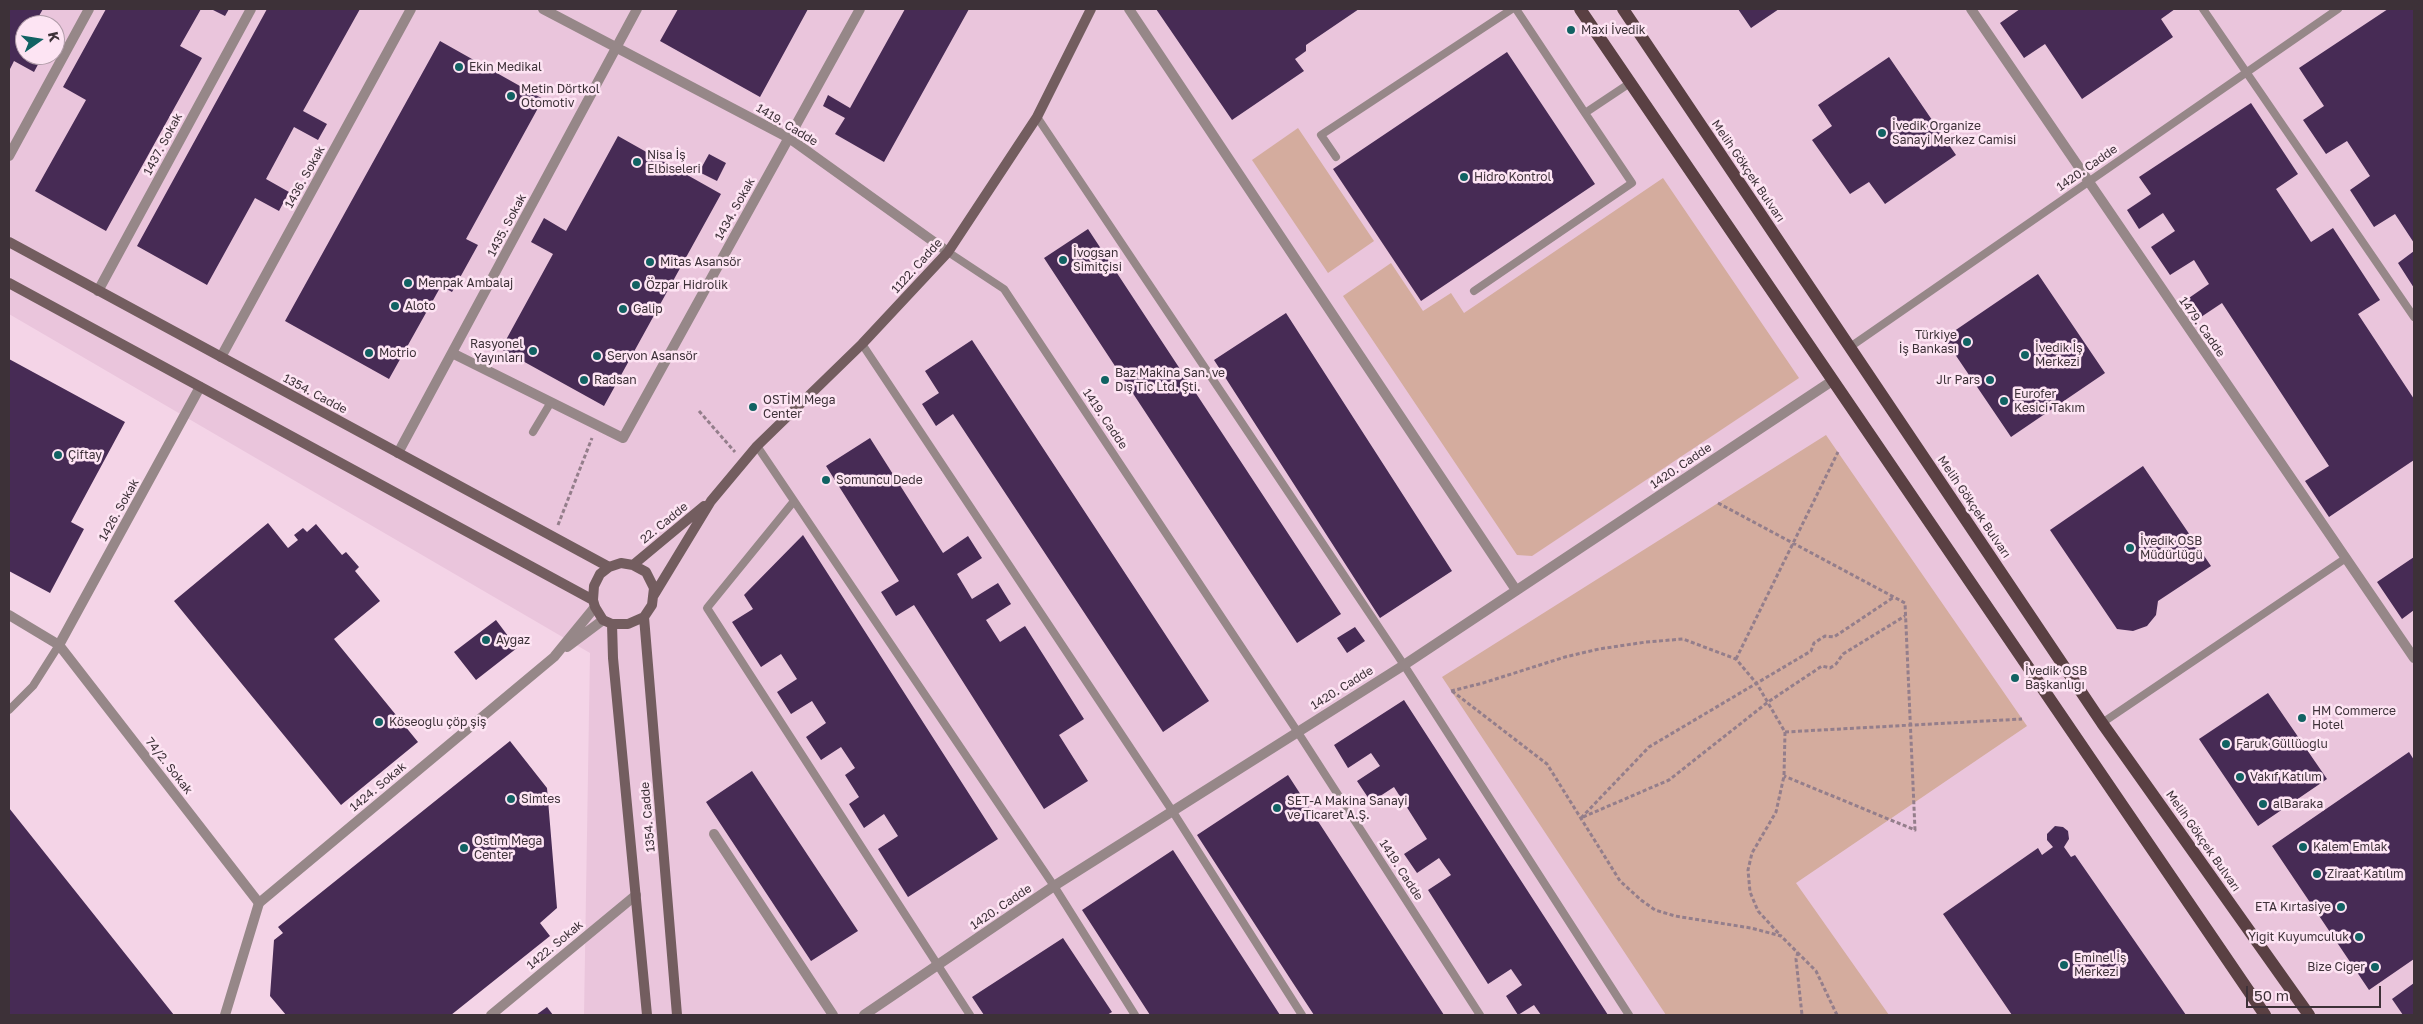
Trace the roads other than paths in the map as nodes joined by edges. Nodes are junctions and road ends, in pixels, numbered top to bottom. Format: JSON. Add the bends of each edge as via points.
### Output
{"nodes":[{"id":1,"x":89,"y":9,"type":"edge"},
{"id":2,"x":251,"y":9,"type":"edge"},
{"id":3,"x":411,"y":9,"type":"edge"},
{"id":4,"x":542,"y":9,"type":"edge"},
{"id":5,"x":637,"y":9,"type":"edge"},
{"id":6,"x":860,"y":9,"type":"edge"},
{"id":7,"x":1091,"y":9,"type":"edge"},
{"id":8,"x":1130,"y":9,"type":"edge"},
{"id":9,"x":1512,"y":9,"type":"edge"},
{"id":10,"x":1516,"y":9,"type":"edge"},
{"id":11,"x":1580,"y":9,"type":"edge"},
{"id":12,"x":1623,"y":9,"type":"edge"},
{"id":13,"x":1970,"y":9,"type":"edge"},
{"id":14,"x":2203,"y":9,"type":"edge"},
{"id":15,"x":2338,"y":9,"type":"edge"},
{"id":16,"x":616,"y":47,"type":"junction"},
{"id":17,"x":2246,"y":73,"type":"junction"},
{"id":18,"x":1630,"y":82,"type":"junction"},
{"id":19,"x":1585,"y":113,"type":"junction"},
{"id":20,"x":1036,"y":117,"type":"junction"},
{"id":21,"x":789,"y":138,"type":"junction"},
{"id":22,"x":9,"y":156,"type":"edge"},
{"id":23,"x":1336,"y":157,"type":"dead end"},
{"id":24,"x":2088,"y":183,"type":"junction"},
{"id":25,"x":9,"y":242,"type":"edge"},
{"id":26,"x":948,"y":252,"type":"junction"},
{"id":27,"x":9,"y":283,"type":"edge"},
{"id":28,"x":98,"y":291,"type":"junction"},
{"id":29,"x":1474,"y":291,"type":"dead end"},
{"id":30,"x":2414,"y":317,"type":"edge"},
{"id":31,"x":862,"y":344,"type":"junction"},
{"id":32,"x":1850,"y":347,"type":"junction"},
{"id":33,"x":452,"y":353,"type":"junction"},
{"id":34,"x":221,"y":357,"type":"junction"},
{"id":35,"x":1832,"y":381,"type":"junction"},
{"id":36,"x":200,"y":387,"type":"junction"},
{"id":37,"x":551,"y":402,"type":"junction"},
{"id":38,"x":533,"y":432,"type":"dead end"},
{"id":39,"x":757,"y":446,"type":"junction"},
{"id":40,"x":398,"y":453,"type":"junction"},
{"id":41,"x":794,"y":500,"type":"junction"},
{"id":42,"x":711,"y":501,"type":"junction"},
{"id":43,"x":2346,"y":558,"type":"junction"},
{"id":44,"x":633,"y":564,"type":"junction"},
{"id":45,"x":610,"y":567,"type":"junction"},
{"id":46,"x":1516,"y":590,"type":"junction"},
{"id":47,"x":654,"y":595,"type":"junction"},
{"id":48,"x":594,"y":603,"type":"junction"},
{"id":49,"x":9,"y":614,"type":"edge"},
{"id":50,"x":644,"y":617,"type":"junction"},
{"id":51,"x":608,"y":622,"type":"junction"},
{"id":52,"x":59,"y":645,"type":"junction"},
{"id":53,"x":554,"y":657,"type":"junction"},
{"id":54,"x":2414,"y":658,"type":"edge"},
{"id":55,"x":1404,"y":665,"type":"junction"},
{"id":56,"x":9,"y":710,"type":"edge"},
{"id":57,"x":2102,"y":723,"type":"junction"},
{"id":58,"x":1297,"y":731,"type":"junction"},
{"id":59,"x":1173,"y":812,"type":"junction"},
{"id":60,"x":714,"y":834,"type":"dead end"},
{"id":61,"x":1054,"y":886,"type":"junction"},
{"id":62,"x":636,"y":895,"type":"junction"},
{"id":63,"x":259,"y":903,"type":"junction"},
{"id":64,"x":939,"y":965,"type":"junction"},
{"id":65,"x":225,"y":1015,"type":"edge"},
{"id":66,"x":491,"y":1015,"type":"edge"},
{"id":67,"x":647,"y":1015,"type":"edge"},
{"id":68,"x":677,"y":1015,"type":"edge"},
{"id":69,"x":833,"y":1015,"type":"edge"},
{"id":70,"x":864,"y":1015,"type":"edge"},
{"id":71,"x":970,"y":1015,"type":"edge"},
{"id":72,"x":1135,"y":1015,"type":"edge"},
{"id":73,"x":1302,"y":1015,"type":"edge"},
{"id":74,"x":1480,"y":1015,"type":"edge"},
{"id":75,"x":1629,"y":1015,"type":"edge"},
{"id":76,"x":2265,"y":1015,"type":"edge"},
{"id":77,"x":2309,"y":1015,"type":"edge"}],
"edges":[{"from":1,"to":22,"type":"street"},
{"from":2,"to":28,"type":"street","name":"1437. Sokak"},
{"from":3,"to":34,"type":"street","name":"1436. Sokak"},
{"from":4,"to":16,"type":"street","name":"1419. Cadde"},
{"from":5,"to":16,"type":"street","name":"1435. Sokak"},
{"from":6,"to":21,"type":"street","name":"1434. Sokak"},
{"from":7,"to":20,"type":"main road","name":"1122. Cadde"},
{"from":8,"to":46,"type":"street"},
{"from":9,"to":23,"type":"lane","via":[[1321,135]]},
{"from":10,"to":19,"type":"lane"},
{"from":11,"to":18,"type":"main road"},
{"from":12,"to":32,"type":"main road","name":"Melih Gökçek Bulvarı"},
{"from":13,"to":24,"type":"street","name":"1479. Cadde"},
{"from":14,"to":17,"type":"lane"},
{"from":15,"to":17,"type":"lane","name":"1420. Cadde"},
{"from":16,"to":21,"type":"street","name":"1419. Cadde"},
{"from":16,"to":33,"type":"street","name":"1435. Sokak"},
{"from":17,"to":24,"type":"lane","name":"1420. Cadde"},
{"from":17,"to":30,"type":"lane"},
{"from":18,"to":19,"type":"lane"},
{"from":18,"to":35,"type":"main road"},
{"from":19,"to":29,"type":"lane","via":[[1632,183]]},
{"from":20,"to":26,"type":"main road","name":"1122. Cadde"},
{"from":20,"to":55,"type":"lane"},
{"from":21,"to":26,"type":"street","name":"1419. Cadde"},
{"from":21,"to":37,"type":"street","name":"1434. Sokak","via":[[623,438]]},
{"from":24,"to":32,"type":"lane","name":"1420. Cadde"},
{"from":24,"to":43,"type":"street","name":"1479. Cadde"},
{"from":25,"to":28,"type":"main road","name":"1354. Cadde"},
{"from":26,"to":31,"type":"main road","name":"1122. Cadde"},
{"from":26,"to":58,"type":"lane","name":"1419. Cadde","via":[[1004,289]]},
{"from":27,"to":36,"type":"main road","name":"1354. Cadde"},
{"from":28,"to":34,"type":"main road","name":"1354. Cadde"},
{"from":31,"to":39,"type":"main road","name":"1122. Cadde"},
{"from":31,"to":59,"type":"lane"},
{"from":32,"to":57,"type":"main road","name":"Melih Gökçek Bulvarı"},
{"from":33,"to":37,"type":"street","name":"1434. Sokak"},
{"from":33,"to":40,"type":"street","name":"1435. Sokak"},
{"from":34,"to":40,"type":"main road","name":"1354. Cadde"},
{"from":35,"to":46,"type":"street","name":"1420. Cadde"},
{"from":35,"to":76,"type":"main road"},
{"from":36,"to":48,"type":"main road","name":"1354. Cadde"},
{"from":36,"to":52,"type":"street","name":"1426. Sokak"},
{"from":37,"to":38,"type":"lane"},
{"from":39,"to":41,"type":"lane"},
{"from":39,"to":42,"type":"main road","name":"1122. Cadde"},
{"from":40,"to":45,"type":"main road","name":"1354. Cadde"},
{"from":41,"to":61,"type":"lane"},
{"from":41,"to":64,"type":"lane","via":[[707,608]]},
{"from":42,"to":44,"type":"main road","name":"22. Cadde"},
{"from":42,"to":47,"type":"main road","name":"1354. Cadde"},
{"from":43,"to":54,"type":"street","name":"1479. Cadde"},
{"from":43,"to":57,"type":"lane"},
{"from":44,"to":45,"type":"main road","via":[[621,563]]},
{"from":44,"to":47,"type":"main road","via":[[646,572]]},
{"from":45,"to":48,"type":"main road","via":[[600,574],[594,586]]},
{"from":46,"to":55,"type":"street","name":"1420. Cadde"},
{"from":47,"to":50,"type":"main road","name":"1354. Cadde"},
{"from":48,"to":51,"type":"main road","name":"1354. Cadde"},
{"from":48,"to":53,"type":"street","name":"1424. Sokak"},
{"from":49,"to":52,"type":"street"},
{"from":50,"to":51,"type":"main road","via":[[628,624]]},
{"from":50,"to":68,"type":"main road","name":"1354. Cadde"},
{"from":51,"to":53,"type":"street"},
{"from":51,"to":62,"type":"main road","name":"1354. Cadde"},
{"from":52,"to":56,"type":"lane","via":[[33,686]]},
{"from":52,"to":63,"type":"street","name":"74/2. Sokak"},
{"from":53,"to":63,"type":"street","name":"1424. Sokak"},
{"from":55,"to":58,"type":"street","name":"1420. Cadde"},
{"from":55,"to":75,"type":"lane"},
{"from":57,"to":77,"type":"main road","name":"Melih Gökçek Bulvarı"},
{"from":58,"to":59,"type":"street","name":"1420. Cadde"},
{"from":58,"to":74,"type":"lane","name":"1419. Cadde"},
{"from":59,"to":61,"type":"street","name":"1420. Cadde"},
{"from":59,"to":73,"type":"lane"},
{"from":60,"to":69,"type":"street"},
{"from":61,"to":64,"type":"street","name":"1420. Cadde"},
{"from":61,"to":72,"type":"lane"},
{"from":62,"to":66,"type":"street","name":"1422. Sokak"},
{"from":62,"to":67,"type":"main road","name":"1354. Cadde"},
{"from":63,"to":65,"type":"street"},
{"from":64,"to":70,"type":"street","name":"1420. Cadde"},
{"from":64,"to":71,"type":"lane"}]}
